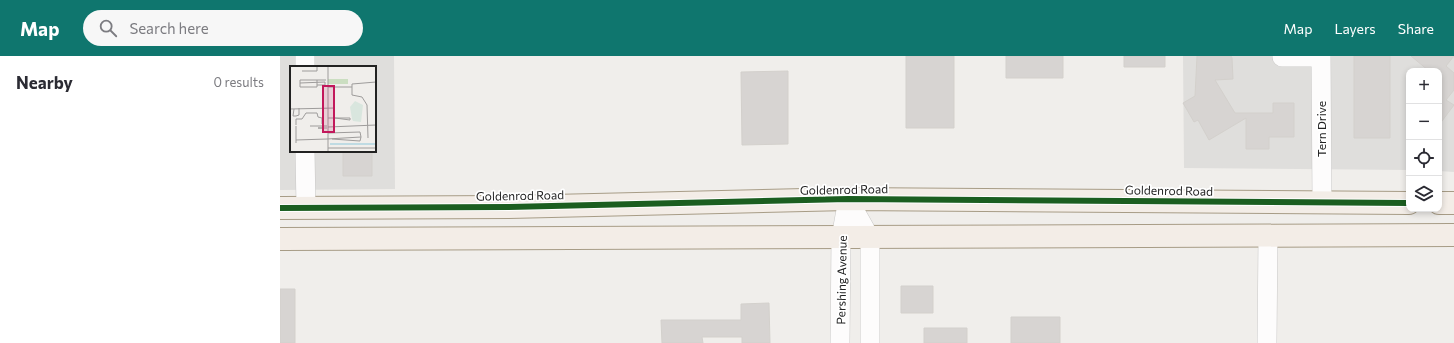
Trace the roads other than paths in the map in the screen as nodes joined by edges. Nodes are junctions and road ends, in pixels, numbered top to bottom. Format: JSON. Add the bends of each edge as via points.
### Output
{"nodes":[{"id":1,"x":1321,"y":56,"type":"edge"},
{"id":2,"x":1282,"y":57,"type":"dead end"},
{"id":3,"x":305,"y":152,"type":"edge"},
{"id":4,"x":848,"y":199,"type":"junction"},
{"id":5,"x":1322,"y":202,"type":"junction"},
{"id":6,"x":1406,"y":203,"type":"edge"},
{"id":7,"x":1442,"y":203,"type":"edge"},
{"id":8,"x":1454,"y":203,"type":"edge"},
{"id":9,"x":593,"y":205,"type":"junction"},
{"id":10,"x":280,"y":208,"type":"edge"},
{"id":11,"x":306,"y":208,"type":"junction"},
{"id":12,"x":280,"y":228,"type":"edge"},
{"id":13,"x":1454,"y":235,"type":"edge"},
{"id":14,"x":1268,"y":236,"type":"junction"},
{"id":15,"x":841,"y":238,"type":"junction"},
{"id":16,"x":870,"y":238,"type":"junction"},
{"id":17,"x":280,"y":239,"type":"edge"},
{"id":18,"x":351,"y":239,"type":"junction"},
{"id":19,"x":840,"y":343,"type":"edge"},
{"id":20,"x":870,"y":343,"type":"edge"},
{"id":21,"x":1267,"y":343,"type":"edge"}],
"edges":[{"from":1,"to":2,"type":"street"},
{"from":1,"to":5,"type":"street","name":"Tern Drive"},
{"from":3,"to":11,"type":"street"},
{"from":4,"to":5,"type":"main road","name":"Goldenrod Road"},
{"from":4,"to":9,"type":"main road","name":"Goldenrod Road"},
{"from":4,"to":15,"type":"street","name":"Pershing Avenue"},
{"from":4,"to":16,"type":"street","name":"Pershing Avenue"},
{"from":5,"to":6,"type":"main road","name":"Goldenrod Road"},
{"from":7,"to":8,"type":"main road"},
{"from":9,"to":11,"type":"main road","name":"Goldenrod Road"},
{"from":9,"to":18,"type":"main road","via":[[551,220],[370,221]]},
{"from":10,"to":11,"type":"main road","name":"Goldenrod Road"},
{"from":11,"to":12,"type":"main road","via":[[291,223]]},
{"from":13,"to":14,"type":"main road"},
{"from":14,"to":16,"type":"main road"},
{"from":14,"to":21,"type":"street"},
{"from":15,"to":16,"type":"main road"},
{"from":15,"to":18,"type":"main road"},
{"from":15,"to":19,"type":"street","name":"Pershing Avenue"},
{"from":16,"to":20,"type":"street","name":"Pershing Avenue"},
{"from":17,"to":18,"type":"main road"}]}
